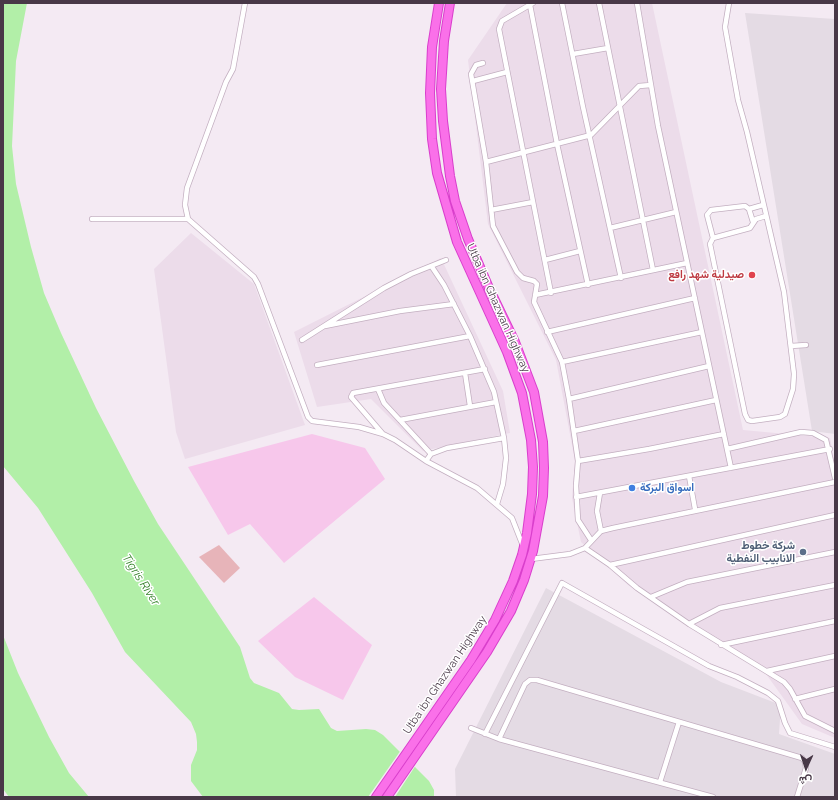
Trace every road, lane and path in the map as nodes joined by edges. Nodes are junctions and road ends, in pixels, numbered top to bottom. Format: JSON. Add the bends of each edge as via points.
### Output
{"nodes":[{"id":1,"x":245,"y":3,"type":"edge"},
{"id":2,"x":440,"y":3,"type":"edge"},
{"id":3,"x":450,"y":3,"type":"edge"},
{"id":4,"x":562,"y":3,"type":"edge"},
{"id":5,"x":599,"y":3,"type":"edge"},
{"id":6,"x":637,"y":3,"type":"edge"},
{"id":7,"x":729,"y":3,"type":"edge"},
{"id":8,"x":531,"y":4,"type":"edge"},
{"id":9,"x":608,"y":48,"type":"junction"},
{"id":10,"x":573,"y":54,"type":"junction"},
{"id":11,"x":483,"y":63,"type":"dead end"},
{"id":12,"x":507,"y":72,"type":"junction"},
{"id":13,"x":473,"y":81,"type":"junction"},
{"id":14,"x":651,"y":85,"type":"junction"},
{"id":15,"x":619,"y":106,"type":"junction"},
{"id":16,"x":591,"y":135,"type":"junction"},
{"id":17,"x":557,"y":144,"type":"junction"},
{"id":18,"x":523,"y":152,"type":"junction"},
{"id":19,"x":486,"y":162,"type":"junction"},
{"id":20,"x":533,"y":202,"type":"junction"},
{"id":21,"x":763,"y":206,"type":"junction"},
{"id":22,"x":749,"y":209,"type":"junction"},
{"id":23,"x":491,"y":210,"type":"junction"},
{"id":24,"x":676,"y":212,"type":"junction"},
{"id":25,"x":766,"y":216,"type":"junction"},
{"id":26,"x":92,"y":219,"type":"dead end"},
{"id":27,"x":188,"y":219,"type":"junction"},
{"id":28,"x":642,"y":220,"type":"junction"},
{"id":29,"x":754,"y":222,"type":"junction"},
{"id":30,"x":610,"y":228,"type":"junction"},
{"id":31,"x":713,"y":238,"type":"junction"},
{"id":32,"x":580,"y":251,"type":"junction"},
{"id":33,"x":446,"y":260,"type":"dead end"},
{"id":34,"x":545,"y":260,"type":"junction"},
{"id":35,"x":687,"y":263,"type":"junction"},
{"id":36,"x":432,"y":267,"type":"junction"},
{"id":37,"x":653,"y":270,"type":"junction"},
{"id":38,"x":621,"y":278,"type":"junction"},
{"id":39,"x":588,"y":285,"type":"junction"},
{"id":40,"x":551,"y":292,"type":"junction"},
{"id":41,"x":535,"y":295,"type":"junction"},
{"id":42,"x":695,"y":298,"type":"junction"},
{"id":43,"x":454,"y":304,"type":"junction"},
{"id":44,"x":321,"y":327,"type":"junction"},
{"id":45,"x":547,"y":332,"type":"junction"},
{"id":46,"x":702,"y":332,"type":"junction"},
{"id":47,"x":470,"y":336,"type":"junction"},
{"id":48,"x":302,"y":340,"type":"dead end"},
{"id":49,"x":806,"y":345,"type":"dead end"},
{"id":50,"x":791,"y":346,"type":"junction"},
{"id":51,"x":562,"y":362,"type":"junction"},
{"id":52,"x":317,"y":364,"type":"dead end"},
{"id":53,"x":709,"y":366,"type":"junction"},
{"id":54,"x":485,"y":369,"type":"junction"},
{"id":55,"x":465,"y":373,"type":"junction"},
{"id":56,"x":378,"y":389,"type":"junction"},
{"id":57,"x":569,"y":398,"type":"junction"},
{"id":58,"x":716,"y":400,"type":"junction"},
{"id":59,"x":496,"y":402,"type":"junction"},
{"id":60,"x":470,"y":406,"type":"junction"},
{"id":61,"x":400,"y":420,"type":"junction"},
{"id":62,"x":574,"y":431,"type":"junction"},
{"id":63,"x":382,"y":434,"type":"junction"},
{"id":64,"x":724,"y":434,"type":"junction"},
{"id":65,"x":504,"y":438,"type":"junction"},
{"id":66,"x":727,"y":449,"type":"junction"},
{"id":67,"x":830,"y":449,"type":"junction"},
{"id":68,"x":431,"y":454,"type":"junction"},
{"id":69,"x":426,"y":461,"type":"junction"},
{"id":70,"x":578,"y":461,"type":"junction"},
{"id":71,"x":731,"y":468,"type":"junction"},
{"id":72,"x":689,"y":476,"type":"junction"},
{"id":73,"x":835,"y":478,"type":"edge"},
{"id":74,"x":835,"y":482,"type":"edge"},
{"id":75,"x":600,"y":493,"type":"junction"},
{"id":76,"x":576,"y":498,"type":"junction"},
{"id":77,"x":496,"y":504,"type":"junction"},
{"id":78,"x":695,"y":509,"type":"junction"},
{"id":79,"x":835,"y":515,"type":"edge"},
{"id":80,"x":601,"y":531,"type":"junction"},
{"id":81,"x":591,"y":540,"type":"junction"},
{"id":82,"x":524,"y":548,"type":"junction"},
{"id":83,"x":585,"y":548,"type":"junction"},
{"id":84,"x":835,"y":552,"type":"edge"},
{"id":85,"x":531,"y":559,"type":"junction"},
{"id":86,"x":610,"y":565,"type":"junction"},
{"id":87,"x":835,"y":585,"type":"edge"},
{"id":88,"x":651,"y":597,"type":"junction"},
{"id":89,"x":835,"y":621,"type":"edge"},
{"id":90,"x":689,"y":624,"type":"junction"},
{"id":91,"x":721,"y":645,"type":"junction"},
{"id":92,"x":835,"y":656,"type":"edge"},
{"id":93,"x":767,"y":671,"type":"junction"},
{"id":94,"x":835,"y":689,"type":"edge"},
{"id":95,"x":795,"y":699,"type":"junction"},
{"id":96,"x":679,"y":722,"type":"junction"},
{"id":97,"x":471,"y":728,"type":"dead end"},
{"id":98,"x":834,"y":730,"type":"edge"},
{"id":99,"x":485,"y":734,"type":"junction"},
{"id":100,"x":499,"y":739,"type":"junction"},
{"id":101,"x":835,"y":747,"type":"edge"},
{"id":102,"x":660,"y":782,"type":"junction"},
{"id":103,"x":376,"y":797,"type":"edge"},
{"id":104,"x":387,"y":797,"type":"edge"},
{"id":105,"x":713,"y":797,"type":"edge"},
{"id":106,"x":796,"y":797,"type":"edge"}],
"edges":[{"from":1,"to":27,"type":"street","via":[[233,69],[187,188],[185,205]]},
{"from":2,"to":82,"type":"highway","name":"Utba ibn Ghazwan Highway","via":[[434,32],[430,78],[430,124],[434,162],[457,242],[507,352],[525,404],[533,467]]},
{"from":3,"to":85,"type":"highway","name":"Utba ibn Ghazwan Highway","via":[[444,41],[442,89],[446,150],[452,189],[468,239],[525,366],[534,392],[540,424],[544,462],[543,489]]},
{"from":4,"to":10,"type":"street"},
{"from":5,"to":9,"type":"street"},
{"from":6,"to":14,"type":"street"},
{"from":7,"to":21,"type":"street","via":[[725,28],[738,100]]},
{"from":8,"to":12,"type":"street","via":[[500,24],[498,28]]},
{"from":8,"to":17,"type":"street"},
{"from":9,"to":10,"type":"street"},
{"from":9,"to":15,"type":"street"},
{"from":10,"to":16,"type":"street"},
{"from":11,"to":13,"type":"street","via":[[472,69]]},
{"from":12,"to":13,"type":"street"},
{"from":12,"to":18,"type":"street"},
{"from":13,"to":19,"type":"street"},
{"from":14,"to":15,"type":"street","via":[[639,86]]},
{"from":14,"to":24,"type":"street"},
{"from":15,"to":16,"type":"street"},
{"from":15,"to":28,"type":"street"},
{"from":16,"to":17,"type":"street"},
{"from":16,"to":30,"type":"street"},
{"from":17,"to":18,"type":"street"},
{"from":17,"to":32,"type":"street"},
{"from":18,"to":19,"type":"street"},
{"from":18,"to":20,"type":"street"},
{"from":19,"to":23,"type":"street"},
{"from":20,"to":23,"type":"street"},
{"from":20,"to":34,"type":"street"},
{"from":21,"to":22,"type":"street"},
{"from":21,"to":25,"type":"street"},
{"from":22,"to":29,"type":"street"},
{"from":22,"to":31,"type":"street","via":[[741,205],[711,210],[708,215]]},
{"from":23,"to":41,"type":"street","via":[[493,226],[517,272],[537,284]]},
{"from":24,"to":28,"type":"street"},
{"from":24,"to":35,"type":"street"},
{"from":25,"to":29,"type":"street"},
{"from":25,"to":50,"type":"street","via":[[784,292]]},
{"from":26,"to":27,"type":"street"},
{"from":27,"to":63,"type":"street","via":[[254,277],[308,417],[312,421]]},
{"from":28,"to":30,"type":"street"},
{"from":28,"to":37,"type":"street"},
{"from":29,"to":31,"type":"street","via":[[750,228]]},
{"from":30,"to":38,"type":"street"},
{"from":31,"to":50,"type":"street","via":[[710,244],[748,420],[780,417],[787,412],[794,384]]},
{"from":32,"to":34,"type":"street"},
{"from":32,"to":39,"type":"street"},
{"from":33,"to":36,"type":"street"},
{"from":34,"to":40,"type":"street"},
{"from":35,"to":37,"type":"street"},
{"from":35,"to":42,"type":"street"},
{"from":36,"to":43,"type":"street"},
{"from":36,"to":44,"type":"street","via":[[411,274],[384,288]]},
{"from":37,"to":38,"type":"street"},
{"from":38,"to":39,"type":"street"},
{"from":39,"to":40,"type":"street"},
{"from":40,"to":41,"type":"street"},
{"from":41,"to":45,"type":"street","via":[[534,302]]},
{"from":42,"to":45,"type":"street"},
{"from":42,"to":46,"type":"street"},
{"from":43,"to":44,"type":"street","via":[[400,311]]},
{"from":43,"to":47,"type":"street"},
{"from":44,"to":48,"type":"street"},
{"from":45,"to":51,"type":"street"},
{"from":46,"to":51,"type":"street"},
{"from":46,"to":53,"type":"street"},
{"from":47,"to":52,"type":"street"},
{"from":47,"to":54,"type":"street"},
{"from":49,"to":50,"type":"street"},
{"from":51,"to":57,"type":"street"},
{"from":53,"to":57,"type":"street"},
{"from":53,"to":58,"type":"street"},
{"from":54,"to":55,"type":"street"},
{"from":54,"to":59,"type":"street"},
{"from":55,"to":56,"type":"street"},
{"from":55,"to":60,"type":"street"},
{"from":56,"to":61,"type":"street","via":[[384,403]]},
{"from":56,"to":63,"type":"street","via":[[353,393],[351,397]]},
{"from":57,"to":62,"type":"street"},
{"from":58,"to":62,"type":"street"},
{"from":58,"to":64,"type":"street"},
{"from":59,"to":60,"type":"street"},
{"from":59,"to":65,"type":"street"},
{"from":60,"to":61,"type":"street"},
{"from":61,"to":68,"type":"street"},
{"from":62,"to":70,"type":"street"},
{"from":63,"to":69,"type":"street"},
{"from":64,"to":66,"type":"street"},
{"from":64,"to":70,"type":"street"},
{"from":65,"to":68,"type":"street","via":[[459,445]]},
{"from":65,"to":77,"type":"street","via":[[506,470]]},
{"from":66,"to":67,"type":"street","via":[[801,432],[821,436]]},
{"from":66,"to":71,"type":"street"},
{"from":67,"to":71,"type":"street"},
{"from":67,"to":73,"type":"street"},
{"from":68,"to":69,"type":"street"},
{"from":69,"to":77,"type":"street","via":[[477,488]]},
{"from":70,"to":76,"type":"street"},
{"from":71,"to":72,"type":"street"},
{"from":72,"to":75,"type":"street"},
{"from":72,"to":78,"type":"street"},
{"from":74,"to":78,"type":"street"},
{"from":75,"to":76,"type":"street"},
{"from":75,"to":80,"type":"street","via":[[597,511]]},
{"from":76,"to":81,"type":"street","via":[[578,520]]},
{"from":77,"to":82,"type":"street","via":[[512,518]]},
{"from":78,"to":80,"type":"street"},
{"from":79,"to":86,"type":"street"},
{"from":80,"to":81,"type":"street"},
{"from":81,"to":83,"type":"street"},
{"from":82,"to":103,"type":"highway","name":"Utba ibn Ghazwan Highway","via":[[502,607],[479,647]]},
{"from":83,"to":85,"type":"street","via":[[560,557]]},
{"from":83,"to":86,"type":"street"},
{"from":84,"to":88,"type":"street","via":[[688,582]]},
{"from":85,"to":104,"type":"highway","name":"Utba ibn Ghazwan Highway","via":[[511,611],[496,639]]},
{"from":86,"to":88,"type":"street"},
{"from":87,"to":90,"type":"street","via":[[720,608]]},
{"from":88,"to":90,"type":"street"},
{"from":89,"to":91,"type":"street"},
{"from":90,"to":91,"type":"street"},
{"from":91,"to":93,"type":"street"},
{"from":92,"to":93,"type":"street"},
{"from":93,"to":95,"type":"street","via":[[784,682]]},
{"from":94,"to":95,"type":"street"},
{"from":95,"to":98,"type":"street","via":[[805,716]]},
{"from":96,"to":100,"type":"street","via":[[530,680],[525,684]]},
{"from":96,"to":102,"type":"street"},
{"from":96,"to":106,"type":"street","via":[[802,758],[806,768]]},
{"from":97,"to":99,"type":"street"},
{"from":99,"to":100,"type":"street"},
{"from":99,"to":101,"type":"street","via":[[562,583],[709,666],[738,677],[768,693],[778,701],[790,733]]},
{"from":100,"to":102,"type":"street"},
{"from":102,"to":105,"type":"street"}]}
